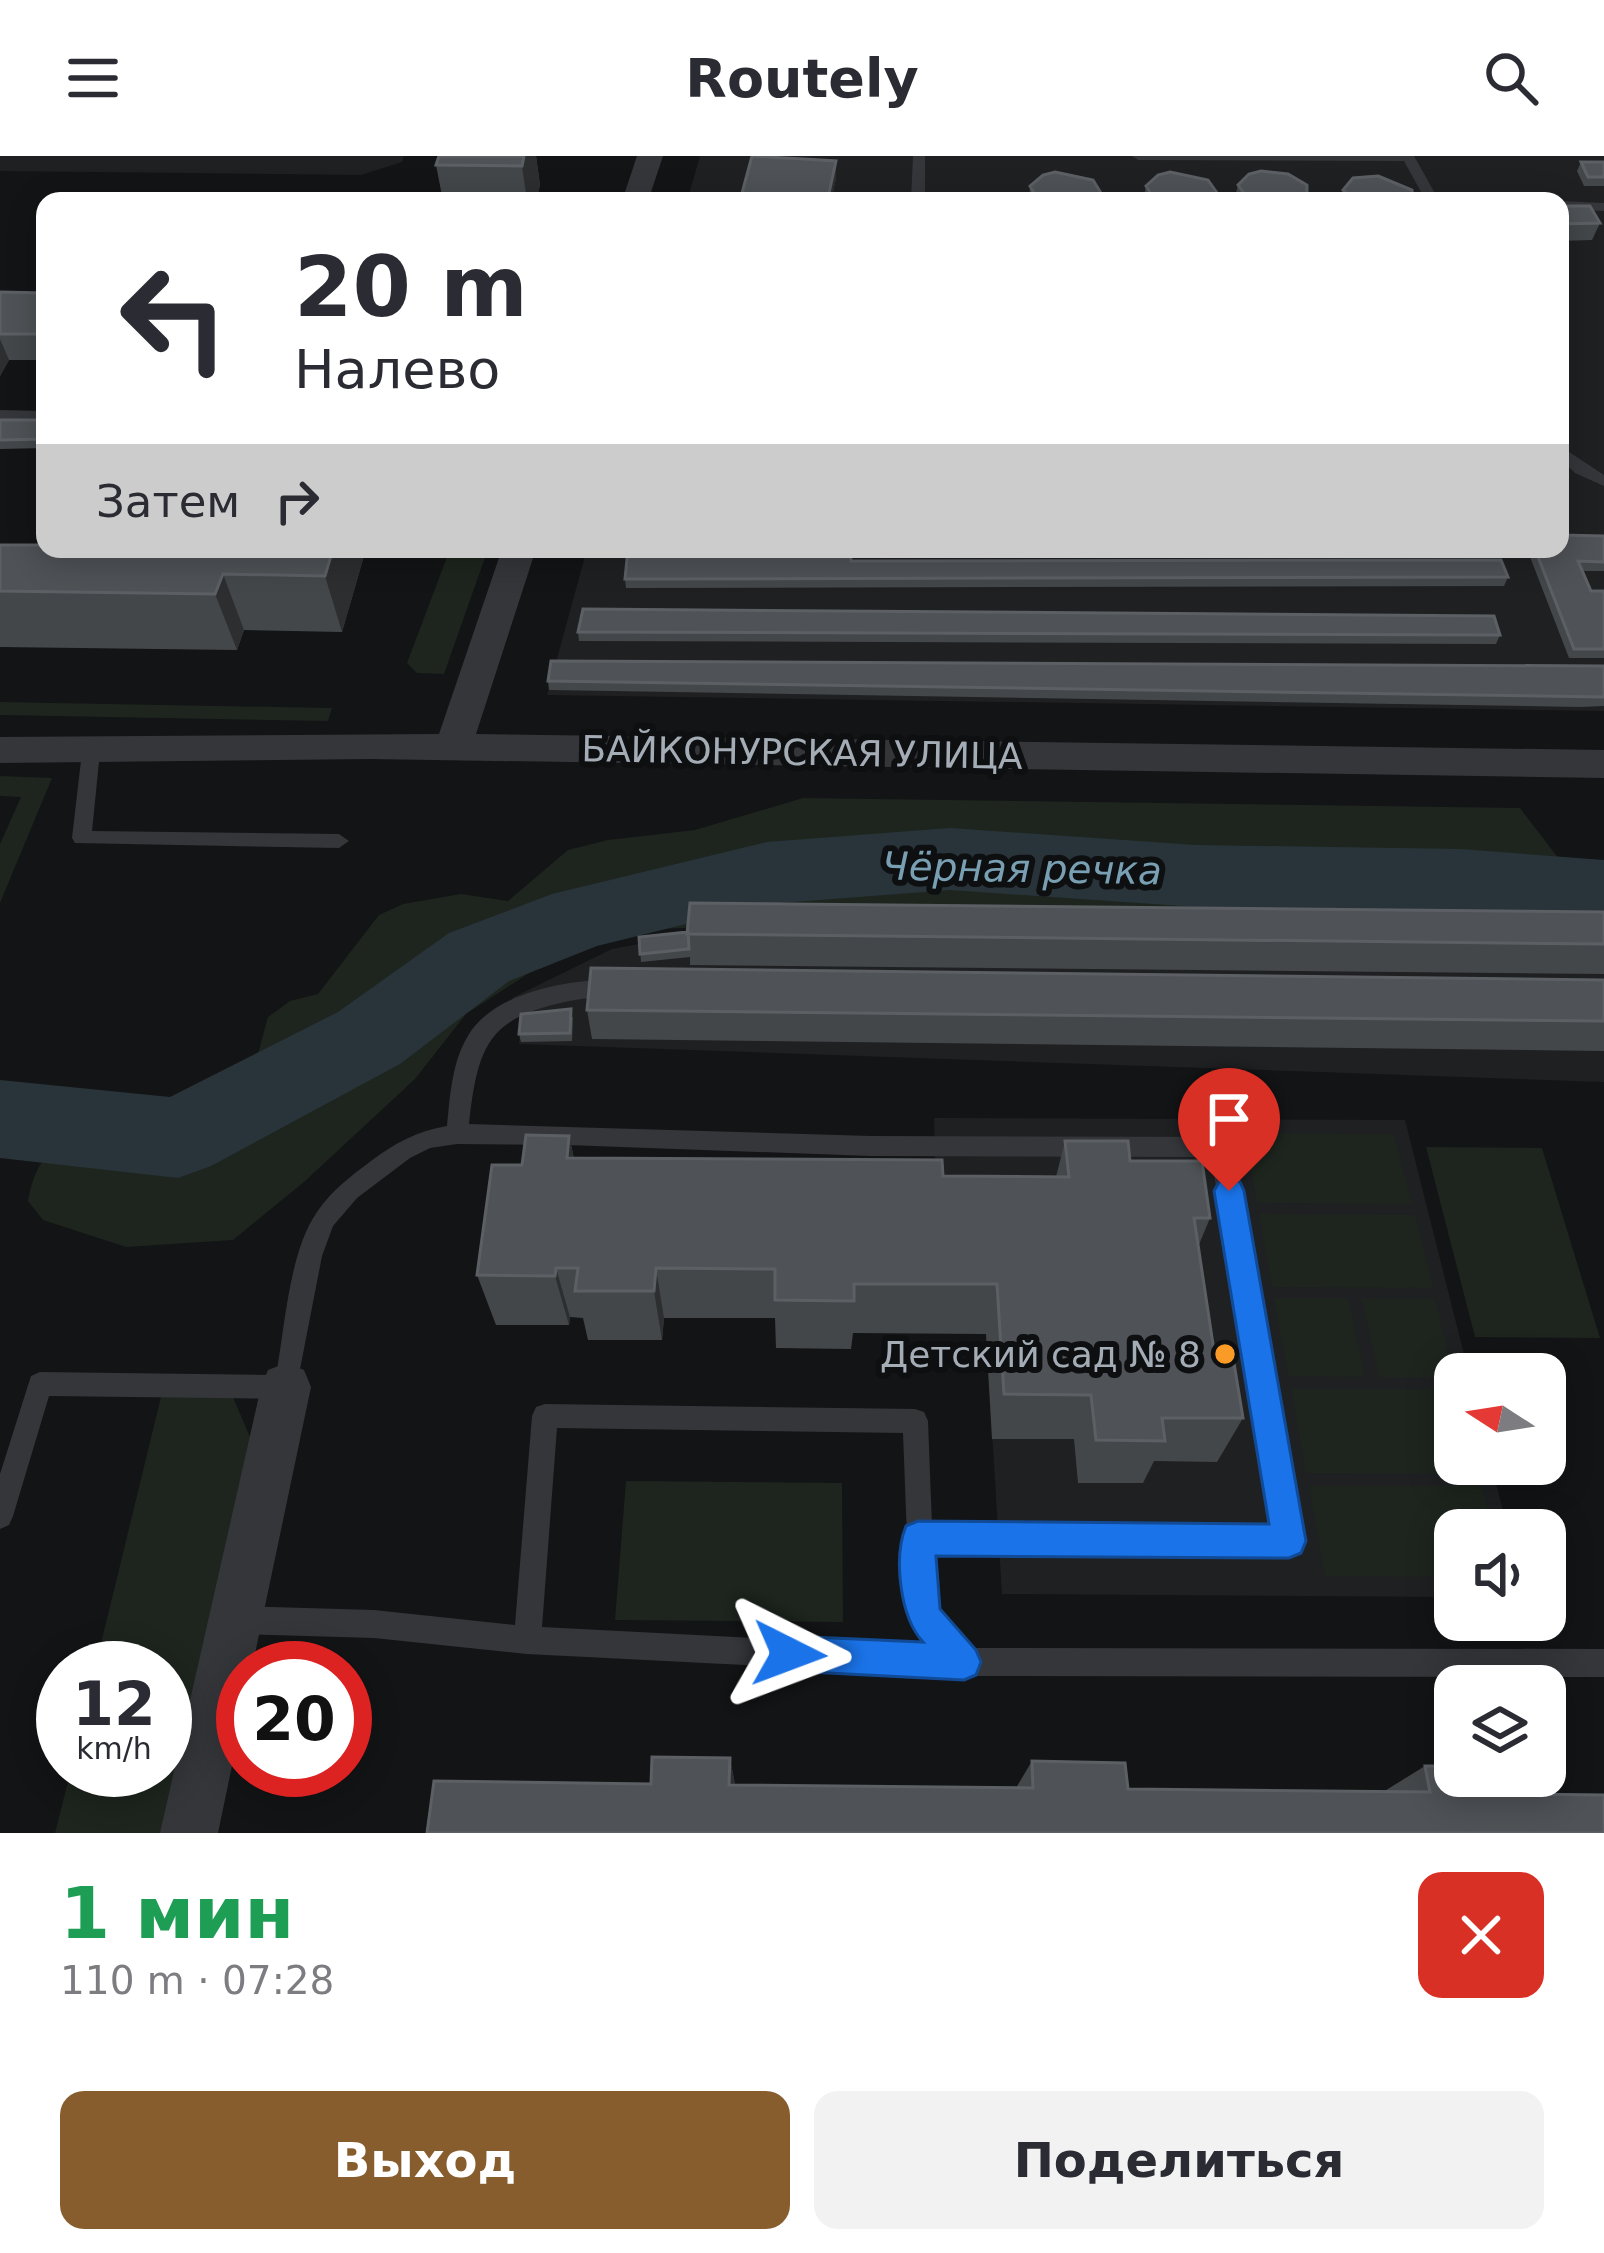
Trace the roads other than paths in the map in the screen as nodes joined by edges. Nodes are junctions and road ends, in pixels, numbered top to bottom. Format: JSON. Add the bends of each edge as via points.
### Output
{"nodes":[{"id":1,"x":650,"y":156,"type":"edge"},
{"id":2,"x":919,"y":156,"type":"edge"},
{"id":3,"x":1138,"y":156,"type":"edge"},
{"id":4,"x":637,"y":192,"type":"edge"},
{"id":5,"x":918,"y":192,"type":"edge"},
{"id":6,"x":1427,"y":192,"type":"edge"},
{"id":7,"x":1569,"y":205,"type":"edge"},
{"id":8,"x":1604,"y":207,"type":"edge"},
{"id":9,"x":0,"y":416,"type":"edge"},
{"id":10,"x":36,"y":416,"type":"edge"},
{"id":11,"x":1569,"y":459,"type":"edge"},
{"id":12,"x":1604,"y":481,"type":"edge"},
{"id":13,"x":516,"y":558,"type":"edge"},
{"id":14,"x":453,"y":747,"type":"junction"},
{"id":15,"x":0,"y":750,"type":"edge"},
{"id":16,"x":91,"y":752,"type":"junction"},
{"id":17,"x":1604,"y":764,"type":"edge"},
{"id":18,"x":339,"y":841,"type":"dead end"},
{"id":19,"x":637,"y":987,"type":"edge"},
{"id":20,"x":457,"y":1134,"type":"junction"},
{"id":21,"x":286,"y":1388,"type":"junction"},
{"id":22,"x":0,"y":1516,"type":"edge"},
{"id":23,"x":918,"y":1538,"type":"junction"},
{"id":24,"x":237,"y":1620,"type":"junction"},
{"id":25,"x":526,"y":1640,"type":"junction"},
{"id":26,"x":964,"y":1662,"type":"junction"},
{"id":27,"x":1604,"y":1664,"type":"edge"},
{"id":28,"x":189,"y":1833,"type":"edge"}],
"edges":[{"from":1,"to":4,"type":"street"},
{"from":2,"to":5,"type":"lane"},
{"from":3,"to":6,"type":"lane","via":[[1408,158]]},
{"from":7,"to":8,"type":"lane"},
{"from":9,"to":10,"type":"lane"},
{"from":11,"to":12,"type":"lane"},
{"from":13,"to":14,"type":"street"},
{"from":14,"to":16,"type":"street","name":"БАЙКОНУРСКАЯ УЛИЦА"},
{"from":14,"to":17,"type":"street","name":"БАЙКОНУРСКАЯ УЛИЦА"},
{"from":15,"to":16,"type":"street","name":"БАЙКОНУРСКАЯ УЛИЦА"},
{"from":16,"to":18,"type":"lane","via":[[82,838]]},
{"from":19,"to":20,"type":"lane","via":[[590,986],[517,1008],[478,1036]]},
{"from":20,"to":21,"type":"lane","via":[[402,1151],[324,1220]]},
{"from":20,"to":23,"type":"lane","via":[[1222,1147],[1289,1541]]},
{"from":21,"to":22,"type":"lane","via":[[40,1384]]},
{"from":21,"to":24,"type":"street"},
{"from":23,"to":25,"type":"lane","via":[[915,1421],[545,1416]]},
{"from":23,"to":26,"type":"lane","via":[[923,1616]]},
{"from":24,"to":25,"type":"lane"},
{"from":24,"to":28,"type":"street"},
{"from":25,"to":26,"type":"lane"},
{"from":26,"to":27,"type":"lane"}]}
